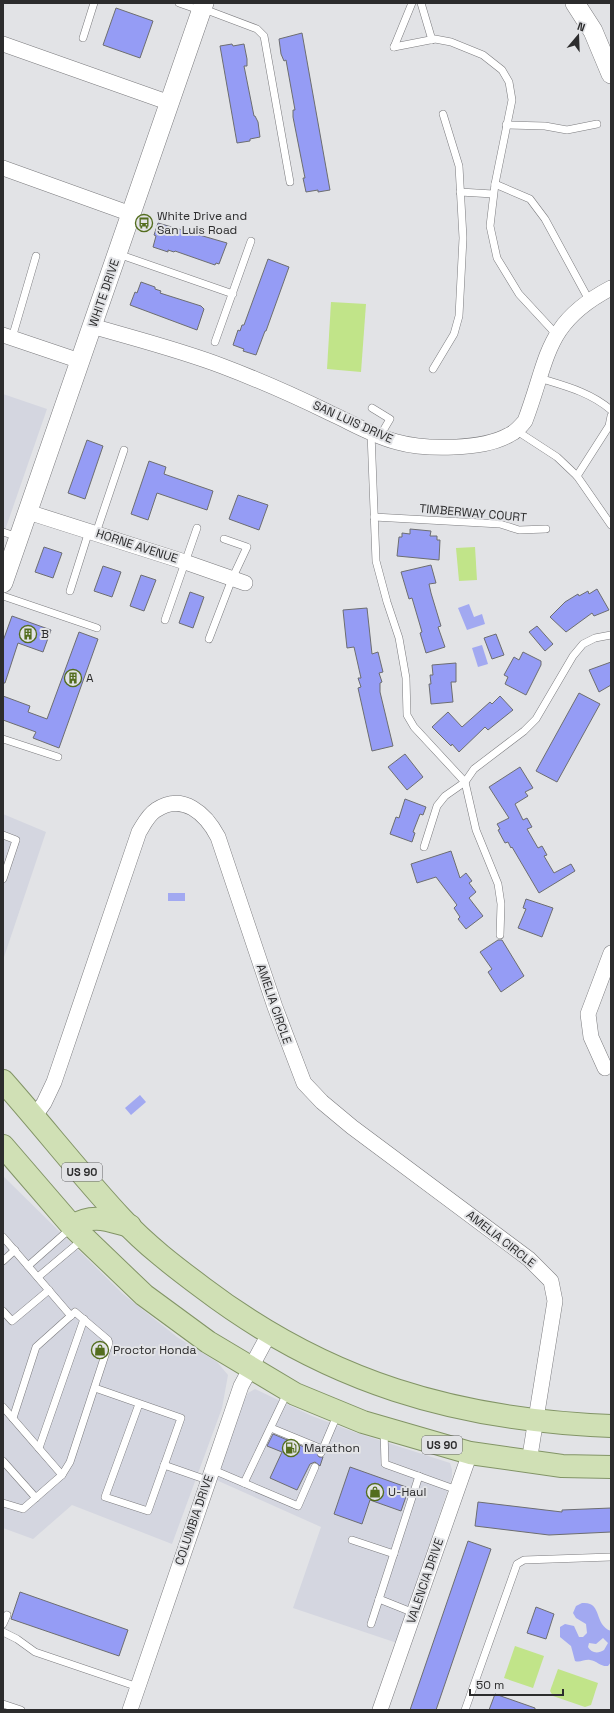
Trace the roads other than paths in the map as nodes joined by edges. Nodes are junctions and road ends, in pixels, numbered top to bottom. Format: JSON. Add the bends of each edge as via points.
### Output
{"nodes":[{"id":1,"x":94,"y":3,"type":"edge"},
{"id":2,"x":179,"y":3,"type":"edge"},
{"id":3,"x":412,"y":3,"type":"edge"},
{"id":4,"x":421,"y":3,"type":"edge"},
{"id":5,"x":575,"y":3,"type":"edge"},
{"id":6,"x":203,"y":7,"type":"edge"},
{"id":7,"x":82,"y":38,"type":"dead end"},
{"id":8,"x":432,"y":40,"type":"junction"},
{"id":9,"x":3,"y":44,"type":"edge"},
{"id":10,"x":611,"y":74,"type":"edge"},
{"id":11,"x":170,"y":103,"type":"junction"},
{"id":12,"x":443,"y":114,"type":"dead end"},
{"id":13,"x":597,"y":124,"type":"dead end"},
{"id":14,"x":506,"y":125,"type":"junction"},
{"id":15,"x":3,"y":168,"type":"edge"},
{"id":16,"x":290,"y":182,"type":"dead end"},
{"id":17,"x":495,"y":184,"type":"junction"},
{"id":18,"x":460,"y":192,"type":"junction"},
{"id":19,"x":494,"y":194,"type":"junction"},
{"id":20,"x":131,"y":214,"type":"junction"},
{"id":21,"x":252,"y":241,"type":"dead end"},
{"id":22,"x":117,"y":254,"type":"junction"},
{"id":23,"x":36,"y":256,"type":"dead end"},
{"id":24,"x":611,"y":288,"type":"edge"},
{"id":25,"x":233,"y":294,"type":"junction"},
{"id":26,"x":589,"y":300,"type":"junction"},
{"id":27,"x":92,"y":326,"type":"junction"},
{"id":28,"x":556,"y":334,"type":"junction"},
{"id":29,"x":7,"y":336,"type":"edge"},
{"id":30,"x":215,"y":342,"type":"dead end"},
{"id":31,"x":80,"y":361,"type":"junction"},
{"id":32,"x":433,"y":369,"type":"dead end"},
{"id":33,"x":539,"y":378,"type":"junction"},
{"id":34,"x":372,"y":408,"type":"dead end"},
{"id":35,"x":611,"y":410,"type":"edge"},
{"id":36,"x":611,"y":416,"type":"edge"},
{"id":37,"x":517,"y":431,"type":"junction"},
{"id":38,"x":375,"y":434,"type":"junction"},
{"id":39,"x":124,"y":450,"type":"dead end"},
{"id":40,"x":576,"y":476,"type":"junction"},
{"id":41,"x":28,"y":512,"type":"junction"},
{"id":42,"x":374,"y":517,"type":"junction"},
{"id":43,"x":611,"y":525,"type":"edge"},
{"id":44,"x":197,"y":528,"type":"dead end"},
{"id":45,"x":546,"y":529,"type":"dead end"},
{"id":46,"x":92,"y":532,"type":"junction"},
{"id":47,"x":11,"y":535,"type":"edge"},
{"id":48,"x":224,"y":539,"type":"dead end"},
{"id":49,"x":185,"y":562,"type":"junction"},
{"id":50,"x":238,"y":581,"type":"junction"},
{"id":51,"x":3,"y":583,"type":"edge"},
{"id":52,"x":70,"y":591,"type":"dead end"},
{"id":53,"x":3,"y":596,"type":"edge"},
{"id":54,"x":165,"y":620,"type":"dead end"},
{"id":55,"x":97,"y":628,"type":"dead end"},
{"id":56,"x":611,"y":635,"type":"edge"},
{"id":57,"x":209,"y":639,"type":"dead end"},
{"id":58,"x":3,"y":739,"type":"edge"},
{"id":59,"x":58,"y":757,"type":"dead end"},
{"id":60,"x":465,"y":782,"type":"junction"},
{"id":61,"x":3,"y":835,"type":"edge"},
{"id":62,"x":424,"y":847,"type":"dead end"},
{"id":63,"x":3,"y":879,"type":"edge"},
{"id":64,"x":500,"y":935,"type":"dead end"},
{"id":65,"x":611,"y":954,"type":"edge"},
{"id":66,"x":605,"y":1068,"type":"dead end"},
{"id":67,"x":3,"y":1081,"type":"edge"},
{"id":68,"x":34,"y":1117,"type":"junction"},
{"id":69,"x":3,"y":1146,"type":"edge"},
{"id":70,"x":130,"y":1226,"type":"junction"},
{"id":71,"x":78,"y":1232,"type":"junction"},
{"id":72,"x":3,"y":1237,"type":"edge"},
{"id":73,"x":15,"y":1250,"type":"junction"},
{"id":74,"x":3,"y":1261,"type":"edge"},
{"id":75,"x":28,"y":1266,"type":"junction"},
{"id":76,"x":38,"y":1277,"type":"junction"},
{"id":77,"x":49,"y":1290,"type":"junction"},
{"id":78,"x":3,"y":1311,"type":"edge"},
{"id":79,"x":71,"y":1316,"type":"junction"},
{"id":80,"x":84,"y":1319,"type":"junction"},
{"id":81,"x":269,"y":1334,"type":"junction"},
{"id":82,"x":250,"y":1368,"type":"junction"},
{"id":83,"x":95,"y":1388,"type":"junction"},
{"id":84,"x":288,"y":1390,"type":"junction"},
{"id":85,"x":139,"y":1404,"type":"junction"},
{"id":86,"x":3,"y":1407,"type":"edge"},
{"id":87,"x":339,"y":1412,"type":"junction"},
{"id":88,"x":12,"y":1418,"type":"junction"},
{"id":89,"x":535,"y":1421,"type":"junction"},
{"id":90,"x":611,"y":1426,"type":"edge"},
{"id":91,"x":271,"y":1428,"type":"junction"},
{"id":92,"x":384,"y":1428,"type":"junction"},
{"id":93,"x":38,"y":1448,"type":"junction"},
{"id":94,"x":470,"y":1453,"type":"junction"},
{"id":95,"x":3,"y":1461,"type":"edge"},
{"id":96,"x":529,"y":1462,"type":"junction"},
{"id":97,"x":164,"y":1465,"type":"junction"},
{"id":98,"x":315,"y":1466,"type":"dead end"},
{"id":99,"x":611,"y":1467,"type":"edge"},
{"id":100,"x":62,"y":1475,"type":"junction"},
{"id":101,"x":209,"y":1475,"type":"junction"},
{"id":102,"x":419,"y":1476,"type":"junction"},
{"id":103,"x":244,"y":1483,"type":"junction"},
{"id":104,"x":457,"y":1490,"type":"junction"},
{"id":105,"x":36,"y":1498,"type":"junction"},
{"id":106,"x":3,"y":1502,"type":"edge"},
{"id":107,"x":352,"y":1540,"type":"dead end"},
{"id":108,"x":394,"y":1554,"type":"junction"},
{"id":109,"x":611,"y":1557,"type":"edge"},
{"id":110,"x":379,"y":1599,"type":"junction"},
{"id":111,"x":414,"y":1613,"type":"junction"},
{"id":112,"x":7,"y":1615,"type":"dead end"},
{"id":113,"x":3,"y":1624,"type":"edge"},
{"id":114,"x":371,"y":1624,"type":"dead end"},
{"id":115,"x":3,"y":1632,"type":"edge"},
{"id":116,"x":138,"y":1687,"type":"junction"},
{"id":117,"x":3,"y":1704,"type":"edge"},
{"id":118,"x":22,"y":1710,"type":"edge"},
{"id":119,"x":130,"y":1710,"type":"edge"},
{"id":120,"x":380,"y":1710,"type":"edge"},
{"id":121,"x":466,"y":1710,"type":"edge"}],
"edges":[{"from":1,"to":7,"type":"lane"},
{"from":2,"to":6,"type":"lane"},
{"from":3,"to":8,"type":"lane","via":[[394,47]]},
{"from":4,"to":8,"type":"lane"},
{"from":5,"to":10,"type":"street","via":[[593,31]]},
{"from":6,"to":11,"type":"street","name":"WHITE DRIVE"},
{"from":6,"to":16,"type":"lane","via":[[258,29],[264,36]]},
{"from":8,"to":14,"type":"lane","via":[[451,42],[483,55],[502,70],[509,82],[512,100]]},
{"from":9,"to":11,"type":"street"},
{"from":11,"to":20,"type":"street","name":"WHITE DRIVE"},
{"from":12,"to":18,"type":"lane","via":[[458,166]]},
{"from":13,"to":14,"type":"lane","via":[[567,130],[545,126]]},
{"from":14,"to":17,"type":"lane"},
{"from":15,"to":20,"type":"street"},
{"from":17,"to":19,"type":"lane"},
{"from":17,"to":26,"type":"lane","via":[[530,199],[545,219]]},
{"from":18,"to":19,"type":"lane"},
{"from":18,"to":32,"type":"lane","via":[[463,238],[459,316],[454,334]]},
{"from":19,"to":28,"type":"lane","via":[[490,226],[497,258],[519,294]]},
{"from":20,"to":22,"type":"street","name":"WHITE DRIVE"},
{"from":21,"to":25,"type":"lane"},
{"from":22,"to":25,"type":"lane"},
{"from":22,"to":27,"type":"street","name":"WHITE DRIVE"},
{"from":23,"to":29,"type":"lane"},
{"from":24,"to":26,"type":"street"},
{"from":25,"to":30,"type":"lane"},
{"from":26,"to":28,"type":"street"},
{"from":27,"to":31,"type":"street","name":"WHITE DRIVE"},
{"from":27,"to":38,"type":"street","name":"SAN LUIS DRIVE","via":[[222,366],[289,393]]},
{"from":28,"to":33,"type":"street"},
{"from":29,"to":31,"type":"street"},
{"from":31,"to":41,"type":"street","name":"WHITE DRIVE"},
{"from":33,"to":35,"type":"lane","via":[[581,391],[598,399]]},
{"from":33,"to":37,"type":"street","via":[[525,421]]},
{"from":34,"to":38,"type":"lane","via":[[390,419]]},
{"from":36,"to":40,"type":"lane","via":[[609,426]]},
{"from":37,"to":38,"type":"street","name":"SAN LUIS DRIVE","via":[[482,443],[440,448],[417,447]]},
{"from":37,"to":40,"type":"lane","via":[[557,457]]},
{"from":38,"to":42,"type":"lane"},
{"from":39,"to":46,"type":"lane"},
{"from":40,"to":43,"type":"lane"},
{"from":41,"to":46,"type":"street","name":"HORNE AVENUE"},
{"from":41,"to":47,"type":"street","name":"WHITE DRIVE"},
{"from":42,"to":45,"type":"lane","name":"TIMBERWAY COURT","via":[[500,524],[519,530]]},
{"from":42,"to":60,"type":"lane","via":[[376,561],[399,638],[408,715],[414,727]]},
{"from":44,"to":49,"type":"lane"},
{"from":46,"to":49,"type":"street","name":"HORNE AVENUE"},
{"from":46,"to":52,"type":"lane"},
{"from":47,"to":51,"type":"street","name":"WHITE DRIVE"},
{"from":48,"to":50,"type":"lane","via":[[247,547]]},
{"from":49,"to":50,"type":"street","name":"HORNE AVENUE"},
{"from":49,"to":54,"type":"lane"},
{"from":50,"to":57,"type":"lane"},
{"from":53,"to":55,"type":"lane"},
{"from":56,"to":60,"type":"lane","via":[[594,638],[583,644],[573,656],[536,719],[474,769]]},
{"from":58,"to":59,"type":"lane"},
{"from":60,"to":62,"type":"lane","via":[[445,796],[437,806]]},
{"from":60,"to":64,"type":"lane","via":[[476,830],[498,884],[501,904]]},
{"from":61,"to":63,"type":"lane","via":[[16,840]]},
{"from":65,"to":66,"type":"street","via":[[588,1014],[591,1037]]},
{"from":67,"to":68,"type":"main road","number":"US 90"},
{"from":68,"to":70,"type":"main road","number":"US 90"},
{"from":68,"to":89,"type":"street","name":"AMELIA CIRCLE","via":[[54,1082],[139,832],[156,810],[179,804],[192,807],[211,824],[218,837],[275,1007],[304,1082],[322,1102],[352,1127],[529,1259],[551,1281],[555,1302],[553,1321]]},
{"from":69,"to":71,"type":"main road","number":"US 90"},
{"from":70,"to":71,"type":"main road","via":[[97,1218],[84,1219]]},
{"from":70,"to":81,"type":"main road","number":"US 90","via":[[172,1265],[226,1306]]},
{"from":71,"to":75,"type":"lane"},
{"from":71,"to":76,"type":"lane"},
{"from":71,"to":82,"type":"main road","number":"US 90","via":[[144,1295],[208,1342]]},
{"from":72,"to":73,"type":"lane"},
{"from":73,"to":74,"type":"lane"},
{"from":73,"to":75,"type":"lane"},
{"from":75,"to":76,"type":"lane"},
{"from":76,"to":77,"type":"lane"},
{"from":77,"to":78,"type":"lane","via":[[12,1321]]},
{"from":77,"to":79,"type":"lane"},
{"from":79,"to":80,"type":"lane","via":[[75,1312]]},
{"from":79,"to":88,"type":"lane","via":[[36,1346]]},
{"from":80,"to":83,"type":"lane","via":[[109,1343]]},
{"from":80,"to":93,"type":"lane"},
{"from":81,"to":82,"type":"street","name":"COLUMBIA DRIVE"},
{"from":81,"to":89,"type":"main road","number":"US 90","via":[[336,1368],[397,1392],[473,1411]]},
{"from":82,"to":84,"type":"main road","number":"US 90"},
{"from":82,"to":101,"type":"street","name":"COLUMBIA DRIVE"},
{"from":83,"to":85,"type":"lane"},
{"from":83,"to":100,"type":"lane","via":[[70,1462]]},
{"from":84,"to":87,"type":"main road","number":"US 90"},
{"from":84,"to":91,"type":"lane"},
{"from":85,"to":97,"type":"lane","via":[[181,1418]]},
{"from":85,"to":97,"type":"lane","via":[[106,1497],[148,1511]]},
{"from":86,"to":88,"type":"lane"},
{"from":87,"to":91,"type":"lane","via":[[322,1452]]},
{"from":87,"to":92,"type":"main road","number":"US 90"},
{"from":88,"to":93,"type":"lane"},
{"from":89,"to":90,"type":"main road","number":"US 90"},
{"from":89,"to":96,"type":"street","name":"AMELIA CIRCLE"},
{"from":91,"to":103,"type":"lane"},
{"from":92,"to":94,"type":"main road","number":"US 90"},
{"from":92,"to":102,"type":"lane","via":[[385,1464]]},
{"from":93,"to":100,"type":"lane"},
{"from":94,"to":96,"type":"main road","number":"US 90"},
{"from":94,"to":104,"type":"street","name":"VALENCIA DRIVE"},
{"from":95,"to":105,"type":"lane"},
{"from":96,"to":99,"type":"main road","number":"US 90"},
{"from":97,"to":101,"type":"lane"},
{"from":98,"to":103,"type":"lane","via":[[298,1506]]},
{"from":100,"to":105,"type":"lane"},
{"from":101,"to":103,"type":"lane"},
{"from":101,"to":116,"type":"street","name":"COLUMBIA DRIVE"},
{"from":102,"to":104,"type":"lane"},
{"from":102,"to":108,"type":"lane"},
{"from":104,"to":111,"type":"street","name":"VALENCIA DRIVE"},
{"from":105,"to":106,"type":"lane","via":[[23,1509]]},
{"from":107,"to":108,"type":"lane"},
{"from":108,"to":110,"type":"lane"},
{"from":109,"to":121,"type":"lane","via":[[524,1560],[517,1564]]},
{"from":110,"to":111,"type":"lane"},
{"from":110,"to":114,"type":"lane"},
{"from":111,"to":120,"type":"street","name":"VALENCIA DRIVE"},
{"from":112,"to":113,"type":"lane"},
{"from":115,"to":116,"type":"lane","via":[[35,1652]]},
{"from":116,"to":119,"type":"street","name":"COLUMBIA DRIVE"},
{"from":117,"to":118,"type":"lane"}]}
